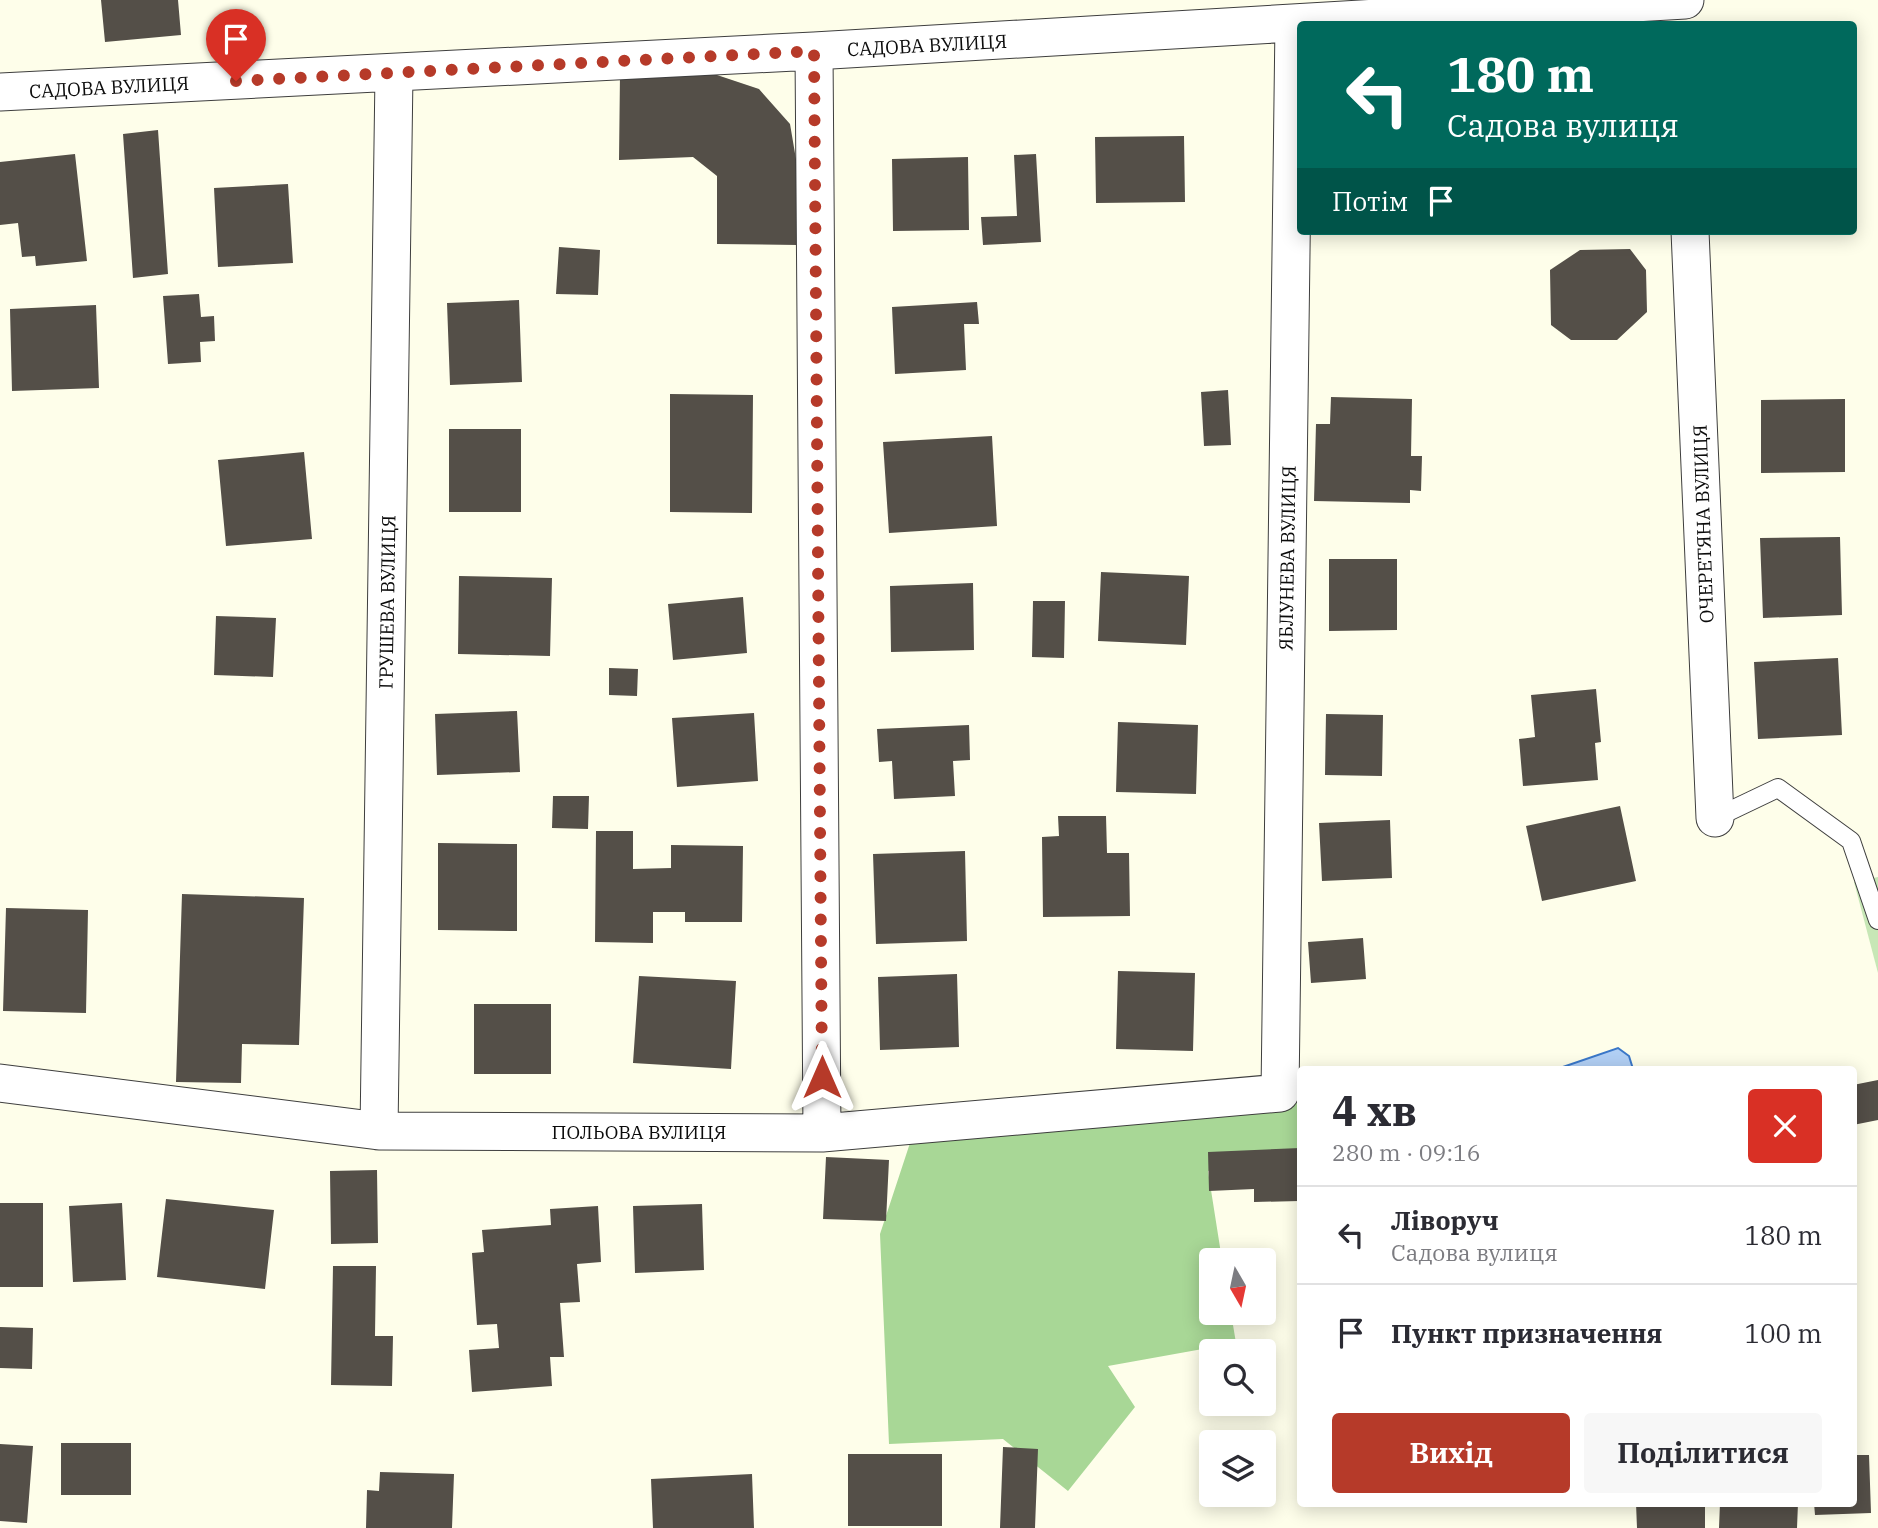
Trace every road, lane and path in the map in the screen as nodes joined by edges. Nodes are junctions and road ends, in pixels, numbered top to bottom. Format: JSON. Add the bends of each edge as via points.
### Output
{"nodes":[{"id":1,"x":1683,"y":0,"type":"edge"},
{"id":2,"x":1328,"y":21,"type":"edge"},
{"id":3,"x":1682,"y":21,"type":"edge"},
{"id":4,"x":1294,"y":23,"type":"junction"},
{"id":5,"x":1297,"y":23,"type":"edge"},
{"id":6,"x":814,"y":51,"type":"junction"},
{"id":7,"x":394,"y":74,"type":"junction"},
{"id":8,"x":0,"y":92,"type":"edge"},
{"id":9,"x":1690,"y":235,"type":"edge"},
{"id":10,"x":1715,"y":818,"type":"joint"},
{"id":11,"x":1878,"y":920,"type":"edge"},
{"id":12,"x":0,"y":1083,"type":"edge"},
{"id":13,"x":1280,"y":1093,"type":"joint"},
{"id":14,"x":379,"y":1131,"type":"junction"},
{"id":15,"x":822,"y":1133,"type":"junction"}],
"edges":[{"from":1,"to":2,"type":"street","name":"САДОВА ВУЛИЦЯ"},
{"from":1,"to":3,"type":"street"},
{"from":4,"to":5,"type":"street","name":"САДОВА ВУЛИЦЯ"},
{"from":4,"to":6,"type":"street","name":"САДОВА ВУЛИЦЯ"},
{"from":4,"to":13,"type":"street","name":"ЯБЛУНЕВА ВУЛИЦЯ"},
{"from":6,"to":7,"type":"street","name":"САДОВА ВУЛИЦЯ"},
{"from":6,"to":15,"type":"street"},
{"from":7,"to":8,"type":"street","name":"САДОВА ВУЛИЦЯ"},
{"from":7,"to":14,"type":"street","name":"ГРУШЕВА ВУЛИЦЯ"},
{"from":9,"to":10,"type":"street","name":"ОЧЕРЕТЯНА ВУЛИЦЯ"},
{"from":10,"to":11,"type":"lane","via":[[1778,788],[1851,841]]},
{"from":12,"to":14,"type":"street","name":"ПОЛЬОВА ВУЛИЦЯ"},
{"from":13,"to":15,"type":"street","name":"ПОЛЬОВА ВУЛИЦЯ"},
{"from":14,"to":15,"type":"street","name":"ПОЛЬОВА ВУЛИЦЯ"}]}
